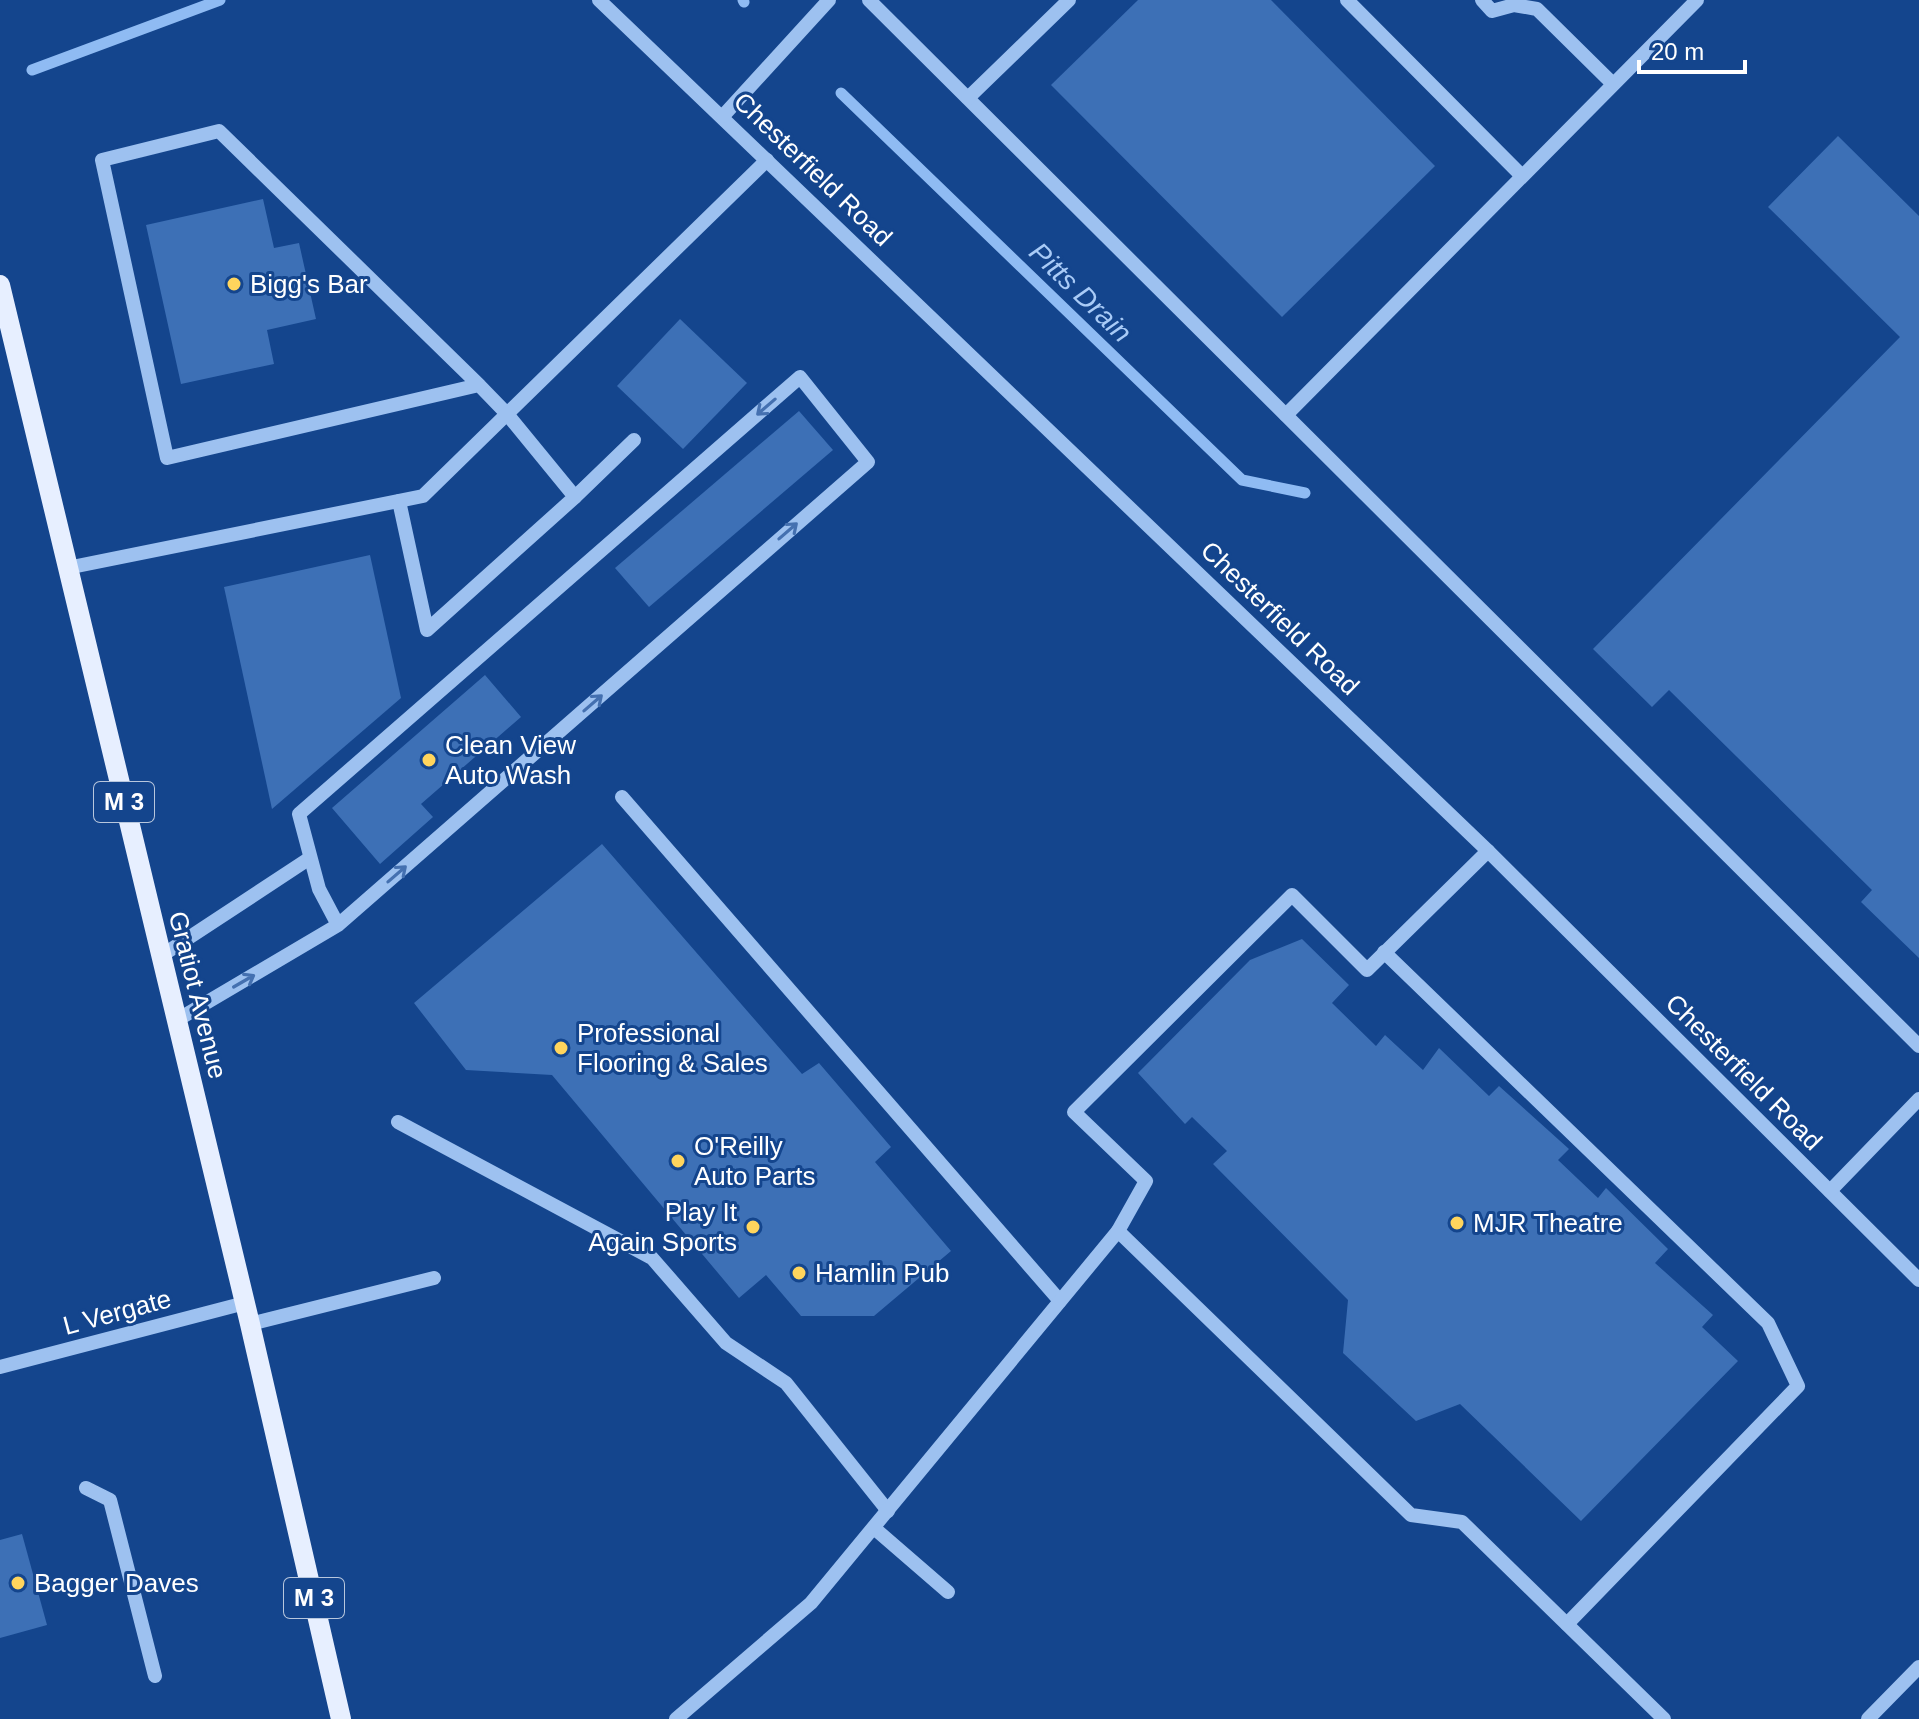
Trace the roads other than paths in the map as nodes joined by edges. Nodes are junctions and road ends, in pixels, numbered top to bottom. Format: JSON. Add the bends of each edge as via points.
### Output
{"nodes":[{"id":1,"x":599,"y":0,"type":"edge"},
{"id":2,"x":829,"y":0,"type":"edge"},
{"id":3,"x":869,"y":0,"type":"edge"},
{"id":4,"x":1069,"y":0,"type":"edge"},
{"id":5,"x":1347,"y":0,"type":"edge"},
{"id":6,"x":1482,"y":0,"type":"edge"},
{"id":7,"x":1697,"y":0,"type":"edge"},
{"id":8,"x":1613,"y":84,"type":"junction"},
{"id":9,"x":968,"y":98,"type":"junction"},
{"id":10,"x":723,"y":116,"type":"junction"},
{"id":11,"x":767,"y":160,"type":"junction"},
{"id":12,"x":1522,"y":176,"type":"junction"},
{"id":13,"x":0,"y":285,"type":"edge"},
{"id":14,"x":479,"y":385,"type":"junction"},
{"id":15,"x":507,"y":414,"type":"junction"},
{"id":16,"x":1286,"y":415,"type":"junction"},
{"id":17,"x":634,"y":440,"type":"dead end"},
{"id":18,"x":575,"y":497,"type":"junction"},
{"id":19,"x":399,"y":501,"type":"junction"},
{"id":20,"x":67,"y":568,"type":"junction"},
{"id":21,"x":622,"y":797,"type":"dead end"},
{"id":22,"x":1488,"y":851,"type":"junction"},
{"id":23,"x":310,"y":858,"type":"junction"},
{"id":24,"x":338,"y":925,"type":"junction"},
{"id":25,"x":1384,"y":952,"type":"junction"},
{"id":26,"x":161,"y":956,"type":"junction"},
{"id":27,"x":177,"y":1020,"type":"junction"},
{"id":28,"x":1919,"y":1046,"type":"edge"},
{"id":29,"x":1919,"y":1099,"type":"edge"},
{"id":30,"x":398,"y":1122,"type":"dead end"},
{"id":31,"x":1830,"y":1191,"type":"junction"},
{"id":32,"x":1118,"y":1231,"type":"junction"},
{"id":33,"x":434,"y":1278,"type":"dead end"},
{"id":34,"x":1919,"y":1280,"type":"edge"},
{"id":35,"x":1060,"y":1301,"type":"junction"},
{"id":36,"x":248,"y":1314,"type":"junction"},
{"id":37,"x":0,"y":1367,"type":"edge"},
{"id":38,"x":86,"y":1488,"type":"dead end"},
{"id":39,"x":888,"y":1511,"type":"junction"},
{"id":40,"x":874,"y":1528,"type":"junction"},
{"id":41,"x":948,"y":1592,"type":"dead end"},
{"id":42,"x":1567,"y":1624,"type":"junction"},
{"id":43,"x":1919,"y":1667,"type":"edge"},
{"id":44,"x":155,"y":1676,"type":"dead end"},
{"id":45,"x":341,"y":1719,"type":"edge"},
{"id":46,"x":676,"y":1719,"type":"edge"},
{"id":47,"x":1664,"y":1719,"type":"edge"},
{"id":48,"x":1868,"y":1719,"type":"edge"}],
"edges":[{"from":1,"to":10,"type":"street","name":"Chesterfield Road"},
{"from":2,"to":10,"type":"street"},
{"from":3,"to":9,"type":"street"},
{"from":4,"to":9,"type":"street"},
{"from":5,"to":12,"type":"street"},
{"from":6,"to":8,"type":"street","via":[[1492,11],[1514,5],[1537,9]]},
{"from":7,"to":8,"type":"street"},
{"from":8,"to":12,"type":"street"},
{"from":9,"to":16,"type":"street"},
{"from":10,"to":11,"type":"street","name":"Chesterfield Road"},
{"from":11,"to":15,"type":"street"},
{"from":11,"to":22,"type":"street","name":"Chesterfield Road"},
{"from":12,"to":16,"type":"street"},
{"from":13,"to":20,"type":"main road","name":"Gratiot Avenue","number":"M 3"},
{"from":14,"to":14,"type":"street","via":[[219,131],[102,160],[167,458]]},
{"from":14,"to":15,"type":"street"},
{"from":15,"to":18,"type":"street"},
{"from":15,"to":19,"type":"street","via":[[423,496]]},
{"from":16,"to":28,"type":"street"},
{"from":17,"to":18,"type":"street"},
{"from":18,"to":19,"type":"street","via":[[427,630]]},
{"from":19,"to":20,"type":"street"},
{"from":20,"to":26,"type":"main road","name":"Gratiot Avenue","number":"M 3"},
{"from":21,"to":35,"type":"street"},
{"from":22,"to":25,"type":"street"},
{"from":22,"to":31,"type":"street","name":"Chesterfield Road"},
{"from":23,"to":24,"type":"street"},
{"from":24,"to":23,"type":"street","one_way":true,"via":[[868,462],[800,377],[299,814]]},
{"from":23,"to":26,"type":"street"},
{"from":27,"to":24,"type":"street","one_way":true},
{"from":25,"to":32,"type":"street","via":[[1367,970],[1292,895],[1074,1112],[1146,1181]]},
{"from":25,"to":42,"type":"street","via":[[1768,1323],[1798,1386]]},
{"from":26,"to":27,"type":"main road","name":"Gratiot Avenue","number":"M 3"},
{"from":27,"to":36,"type":"main road","name":"Gratiot Avenue","number":"M 3"},
{"from":29,"to":31,"type":"street"},
{"from":30,"to":39,"type":"street","via":[[652,1258],[726,1343],[786,1383]]},
{"from":31,"to":34,"type":"street","name":"Chesterfield Road"},
{"from":32,"to":35,"type":"street"},
{"from":32,"to":42,"type":"street","via":[[1411,1515],[1462,1522]]},
{"from":33,"to":36,"type":"street","name":"L Vergate"},
{"from":35,"to":39,"type":"street"},
{"from":36,"to":37,"type":"street","name":"L Vergate"},
{"from":36,"to":45,"type":"main road","name":"Gratiot Avenue","number":"M 3"},
{"from":38,"to":44,"type":"street","via":[[110,1500]]},
{"from":39,"to":40,"type":"street"},
{"from":40,"to":41,"type":"street"},
{"from":40,"to":46,"type":"street","via":[[811,1603]]},
{"from":42,"to":47,"type":"street"},
{"from":43,"to":48,"type":"street"}]}
